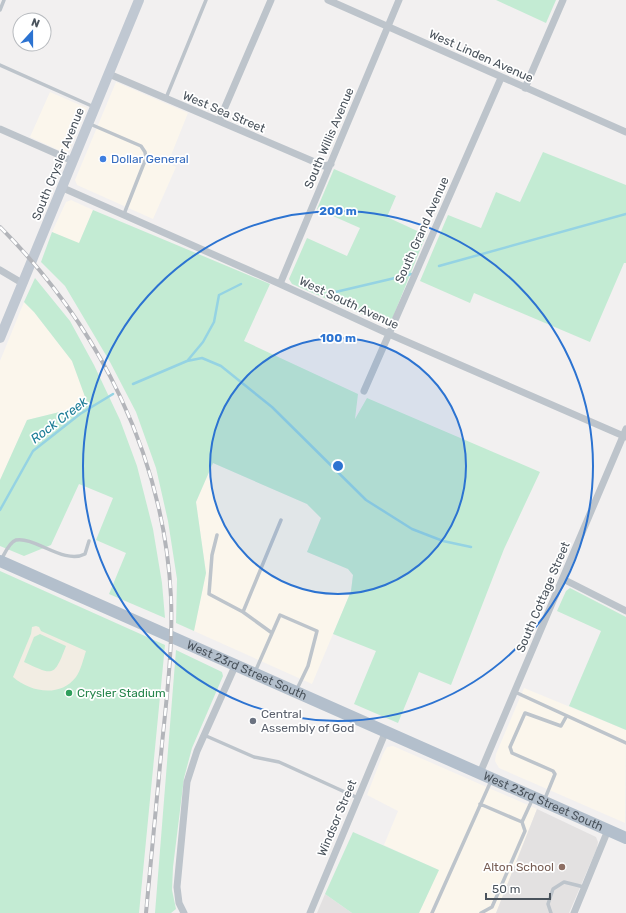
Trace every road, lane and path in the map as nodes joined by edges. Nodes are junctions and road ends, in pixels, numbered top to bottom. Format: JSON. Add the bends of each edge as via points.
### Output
{"nodes":[{"id":1,"x":139,"y":0,"type":"edge"},
{"id":2,"x":206,"y":0,"type":"edge"},
{"id":3,"x":270,"y":0,"type":"edge"},
{"id":4,"x":328,"y":0,"type":"edge"},
{"id":5,"x":399,"y":0,"type":"edge"},
{"id":6,"x":563,"y":0,"type":"edge"},
{"id":7,"x":2,"y":1,"type":"edge"},
{"id":8,"x":0,"y":10,"type":"edge"},
{"id":9,"x":388,"y":27,"type":"junction"},
{"id":10,"x":0,"y":65,"type":"edge"},
{"id":11,"x":109,"y":74,"type":"junction"},
{"id":12,"x":501,"y":78,"type":"junction"},
{"id":13,"x":525,"y":88,"type":"junction"},
{"id":14,"x":166,"y":98,"type":"junction"},
{"id":15,"x":95,"y":107,"type":"junction"},
{"id":16,"x":219,"y":121,"type":"junction"},
{"id":17,"x":89,"y":123,"type":"junction"},
{"id":18,"x":0,"y":129,"type":"edge"},
{"id":19,"x":626,"y":132,"type":"edge"},
{"id":20,"x":73,"y":161,"type":"junction"},
{"id":21,"x":331,"y":164,"type":"junction"},
{"id":22,"x":62,"y":188,"type":"junction"},
{"id":23,"x":123,"y":215,"type":"junction"},
{"id":24,"x":0,"y":270,"type":"edge"},
{"id":25,"x":22,"y":283,"type":"junction"},
{"id":26,"x":280,"y":284,"type":"junction"},
{"id":27,"x":3,"y":321,"type":"edge"},
{"id":28,"x":389,"y":334,"type":"junction"},
{"id":29,"x":0,"y":338,"type":"edge"},
{"id":30,"x":364,"y":391,"type":"dead end"},
{"id":31,"x":625,"y":434,"type":"edge"},
{"id":32,"x":281,"y":520,"type":"dead end"},
{"id":33,"x":217,"y":535,"type":"dead end"},
{"id":34,"x":89,"y":541,"type":"dead end"},
{"id":35,"x":0,"y":561,"type":"edge"},
{"id":36,"x":563,"y":579,"type":"junction"},
{"id":37,"x":626,"y":611,"type":"edge"},
{"id":38,"x":243,"y":612,"type":"junction"},
{"id":39,"x":272,"y":633,"type":"junction"},
{"id":40,"x":236,"y":664,"type":"junction"},
{"id":41,"x":255,"y":673,"type":"junction"},
{"id":42,"x":296,"y":691,"type":"junction"},
{"id":43,"x":514,"y":692,"type":"junction"},
{"id":44,"x":566,"y":717,"type":"junction"},
{"id":45,"x":386,"y":731,"type":"junction"},
{"id":46,"x":204,"y":735,"type":"junction"},
{"id":47,"x":626,"y":743,"type":"edge"},
{"id":48,"x":480,"y":773,"type":"junction"},
{"id":49,"x":492,"y":778,"type":"junction"},
{"id":50,"x":358,"y":798,"type":"junction"},
{"id":51,"x":539,"y":799,"type":"junction"},
{"id":52,"x":480,"y":804,"type":"junction"},
{"id":53,"x":522,"y":822,"type":"junction"},
{"id":54,"x":608,"y":830,"type":"junction"},
{"id":55,"x":626,"y":838,"type":"edge"},
{"id":56,"x":584,"y":887,"type":"junction"},
{"id":57,"x":184,"y":913,"type":"edge"},
{"id":58,"x":310,"y":913,"type":"edge"},
{"id":59,"x":432,"y":913,"type":"edge"},
{"id":60,"x":481,"y":913,"type":"edge"},
{"id":61,"x":551,"y":913,"type":"edge"},
{"id":62,"x":574,"y":913,"type":"edge"}],
"edges":[{"from":1,"to":11,"type":"main road","name":"South Crysler Avenue"},
{"from":2,"to":14,"type":"lane"},
{"from":3,"to":16,"type":"street"},
{"from":4,"to":9,"type":"street","name":"West Linden Avenue"},
{"from":5,"to":9,"type":"street","name":"South Willis Avenue"},
{"from":6,"to":13,"type":"street"},
{"from":7,"to":8,"type":"lane"},
{"from":9,"to":12,"type":"street","name":"West Linden Avenue"},
{"from":9,"to":21,"type":"street","name":"South Willis Avenue"},
{"from":10,"to":15,"type":"lane"},
{"from":11,"to":14,"type":"street","name":"West Sea Street"},
{"from":11,"to":15,"type":"main road","name":"South Crysler Avenue"},
{"from":12,"to":13,"type":"street","name":"West Linden Avenue"},
{"from":12,"to":28,"type":"street","name":"South Grand Avenue"},
{"from":13,"to":19,"type":"street","name":"West Linden Avenue"},
{"from":14,"to":16,"type":"street","name":"West Sea Street"},
{"from":15,"to":17,"type":"main road","name":"South Crysler Avenue"},
{"from":16,"to":21,"type":"street","name":"West Sea Street","via":[[324,166]]},
{"from":17,"to":20,"type":"main road","name":"South Crysler Avenue"},
{"from":17,"to":23,"type":"lane","via":[[141,146],[145,152],[146,158]]},
{"from":18,"to":20,"type":"street"},
{"from":20,"to":22,"type":"main road","name":"South Crysler Avenue"},
{"from":21,"to":26,"type":"street","name":"South Willis Avenue"},
{"from":22,"to":23,"type":"street","name":"West South Avenue"},
{"from":22,"to":25,"type":"main road","name":"South Crysler Avenue"},
{"from":23,"to":26,"type":"street","name":"West South Avenue"},
{"from":24,"to":25,"type":"street"},
{"from":25,"to":27,"type":"main road","name":"South Crysler Avenue"},
{"from":26,"to":28,"type":"street","name":"West South Avenue"},
{"from":27,"to":29,"type":"main road","name":"South Crysler Avenue"},
{"from":28,"to":30,"type":"street","name":"South Grand Avenue"},
{"from":28,"to":31,"type":"street","name":"West South Avenue"},
{"from":31,"to":36,"type":"street","name":"South Cottage Street"},
{"from":32,"to":38,"type":"lane"},
{"from":33,"to":38,"type":"lane","via":[[212,555],[209,594]]},
{"from":34,"to":35,"type":"lane","via":[[85,554],[74,557],[16,540]]},
{"from":35,"to":40,"type":"main road","name":"West 23rd Street South"},
{"from":36,"to":37,"type":"street"},
{"from":36,"to":43,"type":"street","name":"South Cottage Street"},
{"from":38,"to":39,"type":"lane"},
{"from":39,"to":41,"type":"lane"},
{"from":39,"to":42,"type":"lane","via":[[280,615],[317,630],[308,666]]},
{"from":40,"to":41,"type":"main road","name":"West 23rd Street South"},
{"from":40,"to":46,"type":"street"},
{"from":41,"to":42,"type":"main road","name":"West 23rd Street South"},
{"from":42,"to":45,"type":"main road","name":"West 23rd Street South"},
{"from":43,"to":44,"type":"lane"},
{"from":43,"to":48,"type":"street","name":"South Cottage Street"},
{"from":44,"to":47,"type":"lane"},
{"from":44,"to":51,"type":"lane","via":[[561,726],[525,713],[510,747],[512,753],[555,774]]},
{"from":45,"to":48,"type":"main road","name":"West 23rd Street South"},
{"from":45,"to":50,"type":"street","name":"Windsor Street"},
{"from":46,"to":50,"type":"lane","via":[[254,757],[279,762]]},
{"from":46,"to":57,"type":"street","via":[[186,786],[177,887],[179,903]]},
{"from":48,"to":49,"type":"main road","name":"West 23rd Street South"},
{"from":49,"to":51,"type":"main road","name":"West 23rd Street South"},
{"from":49,"to":52,"type":"lane"},
{"from":50,"to":58,"type":"street","name":"Windsor Street"},
{"from":51,"to":53,"type":"lane"},
{"from":51,"to":54,"type":"main road","name":"West 23rd Street South"},
{"from":52,"to":53,"type":"lane"},
{"from":52,"to":59,"type":"lane"},
{"from":53,"to":60,"type":"lane","via":[[525,831],[492,907]]},
{"from":54,"to":55,"type":"main road","name":"West 23rd Street South"},
{"from":54,"to":56,"type":"street"},
{"from":56,"to":61,"type":"lane","via":[[564,882],[553,889],[548,904]]},
{"from":56,"to":62,"type":"street"}]}
